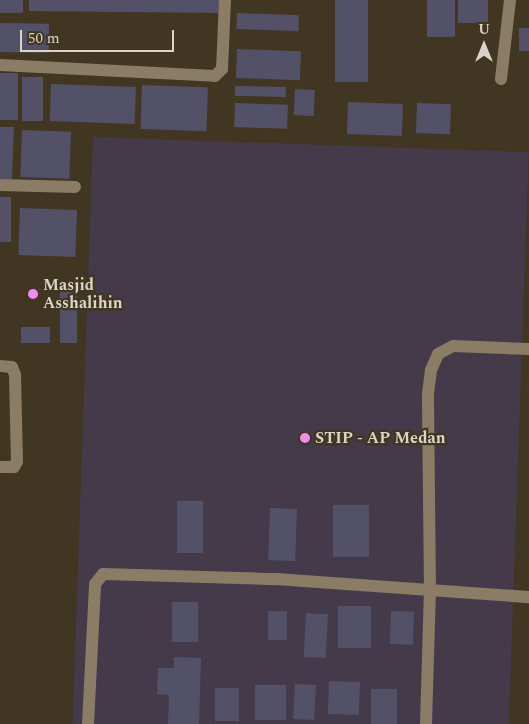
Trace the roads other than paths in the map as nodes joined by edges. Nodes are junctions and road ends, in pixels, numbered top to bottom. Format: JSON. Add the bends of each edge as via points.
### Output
{"nodes":[{"id":1,"x":225,"y":0,"type":"edge"},
{"id":2,"x":510,"y":0,"type":"edge"},
{"id":3,"x":0,"y":65,"type":"edge"},
{"id":4,"x":501,"y":79,"type":"dead end"},
{"id":5,"x":0,"y":185,"type":"edge"},
{"id":6,"x":75,"y":187,"type":"dead end"},
{"id":7,"x":529,"y":349,"type":"edge"},
{"id":8,"x":0,"y":366,"type":"edge"},
{"id":9,"x":0,"y":467,"type":"edge"},
{"id":10,"x":430,"y":591,"type":"junction"},
{"id":11,"x":529,"y":597,"type":"edge"},
{"id":12,"x":88,"y":724,"type":"edge"},
{"id":13,"x":426,"y":724,"type":"edge"}],
"edges":[{"from":1,"to":3,"type":"street","via":[[222,69],[214,76]]},
{"from":2,"to":4,"type":"street"},
{"from":5,"to":6,"type":"street"},
{"from":7,"to":10,"type":"street","via":[[453,346],[434,359],[428,394]]},
{"from":8,"to":9,"type":"street","via":[[12,367],[16,375],[17,462],[14,467]]},
{"from":10,"to":11,"type":"street"},
{"from":10,"to":12,"type":"street","via":[[276,579],[103,574],[95,584]]},
{"from":10,"to":13,"type":"street"}]}
